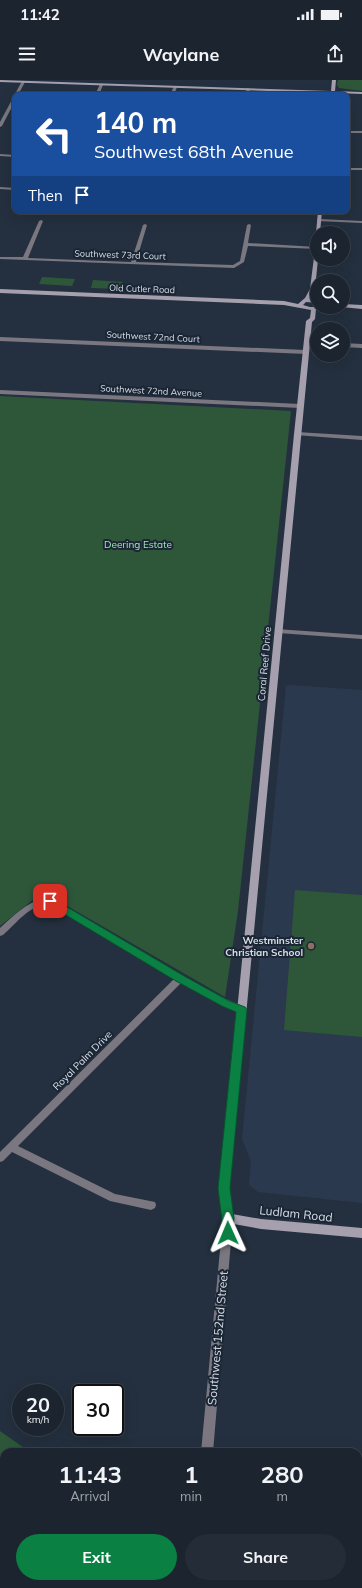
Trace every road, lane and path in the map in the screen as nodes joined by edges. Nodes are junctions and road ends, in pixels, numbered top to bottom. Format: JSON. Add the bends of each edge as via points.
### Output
{"nodes":[{"id":1,"x":334,"y":80,"type":"edge"},
{"id":2,"x":0,"y":81,"type":"edge"},
{"id":3,"x":23,"y":82,"type":"junction"},
{"id":4,"x":101,"y":84,"type":"junction"},
{"id":5,"x":174,"y":87,"type":"junction"},
{"id":6,"x":248,"y":89,"type":"junction"},
{"id":7,"x":18,"y":92,"type":"edge"},
{"id":8,"x":98,"y":92,"type":"edge"},
{"id":9,"x":173,"y":92,"type":"edge"},
{"id":10,"x":248,"y":92,"type":"edge"},
{"id":11,"x":311,"y":92,"type":"edge"},
{"id":12,"x":332,"y":92,"type":"edge"},
{"id":13,"x":350,"y":92,"type":"edge"},
{"id":14,"x":362,"y":92,"type":"edge"},
{"id":15,"x":12,"y":103,"type":"edge"},
{"id":16,"x":0,"y":110,"type":"edge"},
{"id":17,"x":8,"y":110,"type":"junction"},
{"id":18,"x":0,"y":126,"type":"edge"},
{"id":19,"x":350,"y":131,"type":"edge"},
{"id":20,"x":362,"y":132,"type":"edge"},
{"id":21,"x":0,"y":155,"type":"edge"},
{"id":22,"x":12,"y":156,"type":"edge"},
{"id":23,"x":350,"y":169,"type":"edge"},
{"id":24,"x":362,"y":169,"type":"edge"},
{"id":25,"x":0,"y":188,"type":"edge"},
{"id":26,"x":12,"y":188,"type":"edge"},
{"id":27,"x":320,"y":214,"type":"edge"},
{"id":28,"x":319,"y":220,"type":"junction"},
{"id":29,"x":41,"y":221,"type":"dead end"},
{"id":30,"x":362,"y":222,"type":"edge"},
{"id":31,"x":145,"y":225,"type":"dead end"},
{"id":32,"x":250,"y":225,"type":"dead end"},
{"id":33,"x":319,"y":226,"type":"edge"},
{"id":34,"x":247,"y":243,"type":"junction"},
{"id":35,"x":310,"y":244,"type":"edge"},
{"id":36,"x":310,"y":248,"type":"edge"},
{"id":37,"x":0,"y":258,"type":"edge"},
{"id":38,"x":25,"y":259,"type":"junction"},
{"id":39,"x":133,"y":263,"type":"junction"},
{"id":40,"x":0,"y":291,"type":"edge"},
{"id":41,"x":310,"y":291,"type":"edge"},
{"id":42,"x":310,"y":300,"type":"edge"},
{"id":43,"x":304,"y":304,"type":"junction"},
{"id":44,"x":350,"y":306,"type":"edge"},
{"id":45,"x":310,"y":307,"type":"edge"},
{"id":46,"x":362,"y":307,"type":"edge"},
{"id":47,"x":313,"y":314,"type":"edge"},
{"id":48,"x":309,"y":321,"type":"junction"},
{"id":49,"x":0,"y":339,"type":"edge"},
{"id":50,"x":307,"y":343,"type":"joint"},
{"id":51,"x":350,"y":345,"type":"edge"},
{"id":52,"x":362,"y":346,"type":"edge"},
{"id":53,"x":306,"y":352,"type":"junction"},
{"id":54,"x":0,"y":392,"type":"edge"},
{"id":55,"x":300,"y":406,"type":"junction"},
{"id":56,"x":297,"y":434,"type":"junction"},
{"id":57,"x":362,"y":438,"type":"edge"},
{"id":58,"x":278,"y":631,"type":"junction"},
{"id":59,"x":362,"y":637,"type":"edge"},
{"id":60,"x":0,"y":933,"type":"edge"},
{"id":61,"x":180,"y":978,"type":"junction"},
{"id":62,"x":242,"y":1010,"type":"junction"},
{"id":63,"x":11,"y":1147,"type":"junction"},
{"id":64,"x":0,"y":1158,"type":"edge"},
{"id":65,"x":151,"y":1205,"type":"dead end"},
{"id":66,"x":228,"y":1218,"type":"junction"},
{"id":67,"x":362,"y":1233,"type":"edge"},
{"id":68,"x":207,"y":1448,"type":"edge"}],
"edges":[{"from":1,"to":12,"type":"street"},
{"from":2,"to":3,"type":"street"},
{"from":3,"to":4,"type":"street"},
{"from":3,"to":7,"type":"street"},
{"from":4,"to":5,"type":"street"},
{"from":4,"to":8,"type":"street"},
{"from":5,"to":6,"type":"street"},
{"from":5,"to":9,"type":"street"},
{"from":6,"to":10,"type":"street"},
{"from":6,"to":11,"type":"street"},
{"from":13,"to":14,"type":"street"},
{"from":15,"to":17,"type":"street"},
{"from":16,"to":17,"type":"street"},
{"from":17,"to":18,"type":"street"},
{"from":19,"to":20,"type":"street"},
{"from":21,"to":22,"type":"street"},
{"from":23,"to":24,"type":"street"},
{"from":25,"to":26,"type":"street"},
{"from":27,"to":28,"type":"street"},
{"from":28,"to":30,"type":"street"},
{"from":28,"to":33,"type":"street"},
{"from":29,"to":38,"type":"street"},
{"from":31,"to":39,"type":"street"},
{"from":32,"to":34,"type":"street"},
{"from":34,"to":35,"type":"street"},
{"from":34,"to":36,"type":"street"},
{"from":34,"to":39,"type":"street","name":"Southwest 73rd Court","via":[[242,262],[228,267]]},
{"from":37,"to":38,"type":"street","name":"Southwest 73rd Court"},
{"from":38,"to":39,"type":"street","name":"Southwest 73rd Court"},
{"from":40,"to":43,"type":"street","name":"Old Cutler Road"},
{"from":41,"to":43,"type":"street"},
{"from":42,"to":43,"type":"street","name":"Old Cutler Road"},
{"from":43,"to":45,"type":"street","name":"Old Cutler Road"},
{"from":43,"to":48,"type":"street","name":"Coral Reef Drive","via":[[306,319]]},
{"from":44,"to":46,"type":"street"},
{"from":47,"to":48,"type":"street","name":"Coral Reef Drive"},
{"from":48,"to":50,"type":"street","name":"Coral Reef Drive"},
{"from":49,"to":53,"type":"street","name":"Southwest 72nd Court"},
{"from":50,"to":53,"type":"street","name":"Coral Reef Drive"},
{"from":51,"to":52,"type":"street"},
{"from":53,"to":55,"type":"street","name":"Coral Reef Drive"},
{"from":54,"to":55,"type":"street","name":"Southwest 72nd Avenue"},
{"from":55,"to":56,"type":"street","name":"Coral Reef Drive"},
{"from":56,"to":57,"type":"street"},
{"from":56,"to":58,"type":"street","name":"Coral Reef Drive"},
{"from":58,"to":59,"type":"street"},
{"from":58,"to":62,"type":"street","name":"Coral Reef Drive"},
{"from":60,"to":61,"type":"street","via":[[32,905],[45,900],[55,903]]},
{"from":61,"to":62,"type":"street","via":[[225,1004]]},
{"from":61,"to":63,"type":"street","name":"Royal Palm Drive"},
{"from":62,"to":66,"type":"street","name":"Southwest 152nd Street","via":[[224,1188]]},
{"from":63,"to":64,"type":"street","name":"Royal Palm Drive"},
{"from":63,"to":65,"type":"street","via":[[114,1198]]},
{"from":66,"to":67,"type":"street","name":"Ludlam Road","via":[[261,1224]]},
{"from":66,"to":68,"type":"street","name":"Southwest 152nd Street"}]}
